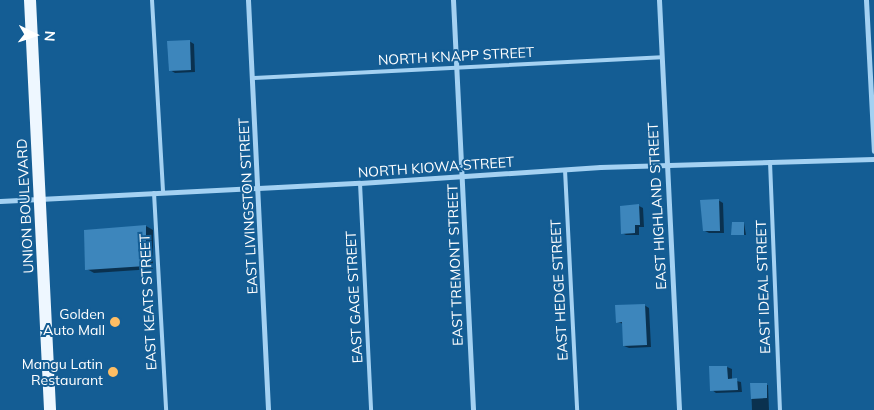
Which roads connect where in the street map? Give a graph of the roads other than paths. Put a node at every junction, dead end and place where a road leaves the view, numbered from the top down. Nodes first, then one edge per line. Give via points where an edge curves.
1 (30, 0) edge
2 (152, 0) edge
3 (248, 0) edge
4 (453, 0) edge
5 (659, 0) edge
6 (866, 0) edge
7 (661, 57) junction
8 (457, 67) junction
9 (252, 78) junction
10 (874, 149) edge
11 (874, 160) edge
12 (770, 162) junction
13 (666, 166) junction
14 (565, 170) junction
15 (463, 176) junction
16 (360, 183) junction
17 (258, 188) junction
18 (154, 193) junction
19 (163, 193) junction
20 (39, 199) junction
21 (0, 200) edge
22 (50, 410) edge
23 (166, 410) edge
24 (268, 410) edge
25 (371, 410) edge
26 (473, 410) edge
27 (577, 410) edge
28 (679, 410) edge
29 (780, 410) edge

1 - 20 main road, UNION BOULEVARD
2 - 19 lane
3 - 9 street, EAST LIVINGSTON STREET
4 - 8 street, EAST TREMONT STREET
5 - 7 street, EAST HIGHLAND STREET
6 - 10 street
7 - 8 lane, NORTH KNAPP STREET
7 - 13 street, EAST HIGHLAND STREET
8 - 9 lane, NORTH KNAPP STREET
8 - 15 street, EAST TREMONT STREET
9 - 17 street, EAST LIVINGSTON STREET
11 - 12 street, NORTH KIOWA STREET
12 - 13 street, NORTH KIOWA STREET
12 - 29 lane, EAST IDEAL STREET
13 - 14 street, NORTH KIOWA STREET
13 - 28 street, EAST HIGHLAND STREET
14 - 15 street, NORTH KIOWA STREET
14 - 27 lane, EAST HEDGE STREET
15 - 16 street, NORTH KIOWA STREET
15 - 26 street, EAST TREMONT STREET
16 - 17 street, NORTH KIOWA STREET
16 - 25 lane, EAST GAGE STREET
17 - 19 street, NORTH KIOWA STREET
17 - 24 street, EAST LIVINGSTON STREET
18 - 19 street, NORTH KIOWA STREET
18 - 20 street, NORTH KIOWA STREET
18 - 23 lane, EAST KEATS STREET
20 - 21 street, NORTH KIOWA STREET
20 - 22 main road, UNION BOULEVARD

